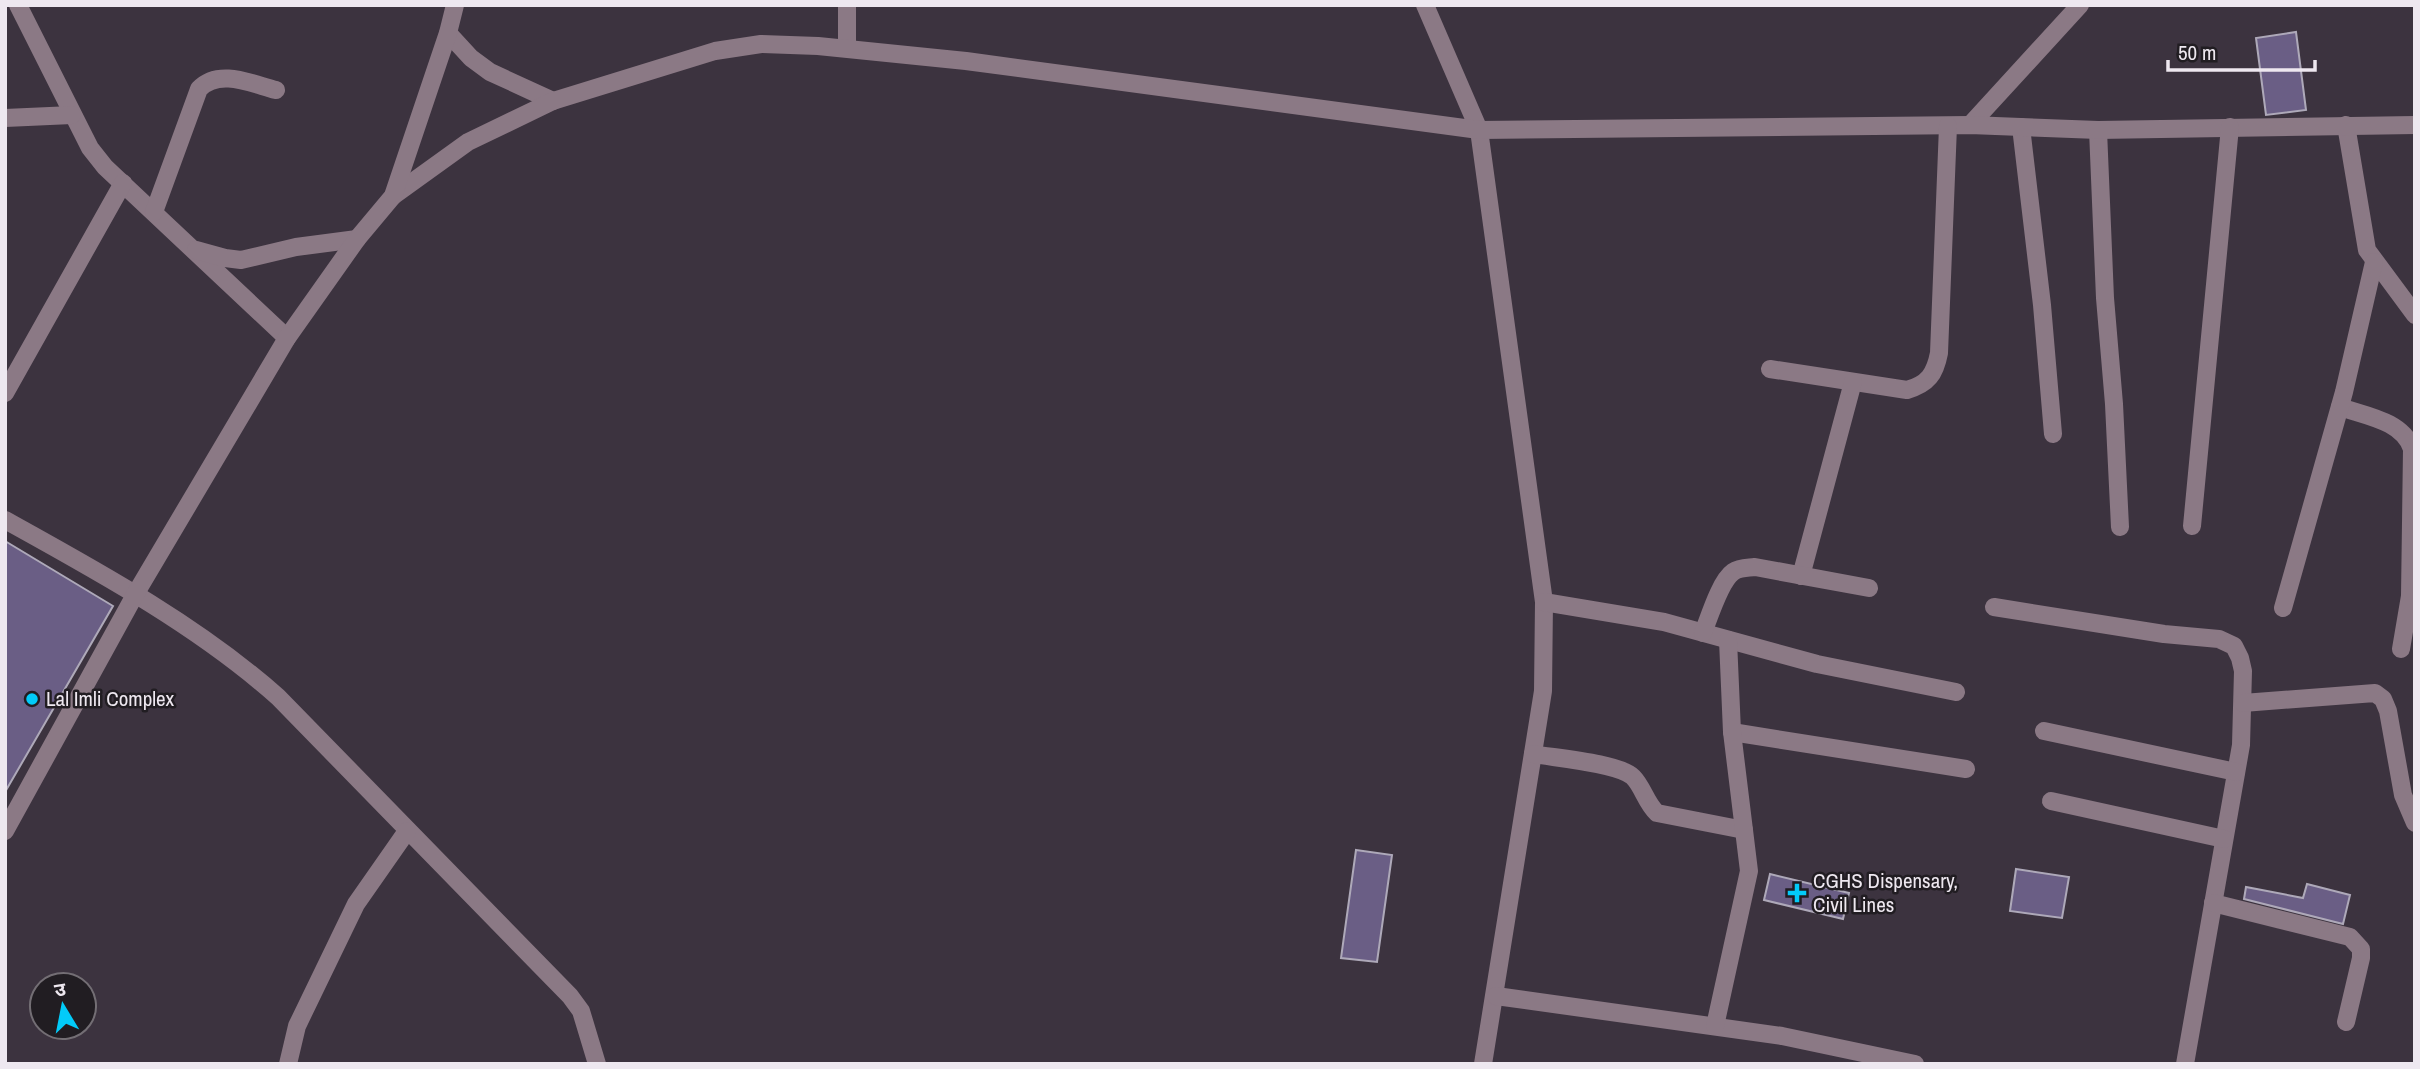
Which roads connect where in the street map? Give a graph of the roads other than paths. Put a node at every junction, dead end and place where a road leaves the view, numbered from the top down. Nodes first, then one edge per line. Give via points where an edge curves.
1 (18, 5) edge
2 (455, 5) edge
3 (847, 5) edge
4 (1425, 5) edge
5 (2080, 5) edge
6 (448, 33) junction
7 (847, 48) junction
8 (276, 90) dead end
9 (553, 101) junction
10 (72, 115) junction
11 (5, 118) edge
12 (1970, 125) junction
13 (2346, 125) junction
14 (2415, 125) edge
15 (1948, 126) junction
16 (2021, 127) junction
17 (2230, 127) junction
18 (1479, 130) junction
19 (2098, 130) junction
20 (123, 183) junction
21 (393, 196) junction
22 (154, 212) junction
23 (357, 239) junction
24 (193, 249) junction
25 (2374, 262) junction
26 (2415, 315) edge
27 (287, 338) junction
28 (1770, 369) dead end
29 (1853, 382) junction
30 (5, 393) edge
31 (2340, 407) junction
32 (2053, 434) dead end
33 (5, 520) edge
34 (2192, 526) dead end
35 (2120, 527) dead end
36 (1801, 576) junction
37 (1869, 588) dead end
38 (136, 593) junction
39 (2412, 597) edge
40 (1544, 602) junction
41 (1994, 607) dead end
42 (2283, 608) dead end
43 (1703, 633) junction
44 (1728, 640) junction
45 (2401, 649) dead end
46 (1956, 692) dead end
47 (2243, 703) junction
48 (2044, 731) dead end
49 (1732, 732) junction
50 (1533, 754) junction
51 (1966, 769) dead end
52 (2236, 772) junction
53 (2050, 802) dead end
54 (2415, 823) edge
55 (5, 831) edge
56 (407, 831) junction
57 (1744, 831) junction
58 (2224, 839) junction
59 (2213, 903) junction
60 (1496, 996) junction
61 (2346, 1022) dead end
62 (1715, 1026) junction
63 (288, 1064) edge
64 (597, 1064) edge
65 (1483, 1064) edge
66 (1915, 1064) edge
67 (2185, 1064) edge

1 - 10 street
2 - 6 street
3 - 7 street
4 - 18 street
5 - 12 street
6 - 9 street via 490,72
6 - 21 street
7 - 9 street via 761,44 715,51
7 - 18 street
8 - 22 street via 226,78 206,81 199,89
9 - 21 street via 468,142
10 - 11 street
10 - 20 street via 90,148
12 - 15 street
12 - 16 street
13 - 14 street
13 - 17 street
13 - 25 street via 2363,233
15 - 18 street
15 - 29 street via 1936,366 1930,378 1907,390
16 - 19 street
16 - 32 street
17 - 19 street
17 - 34 street
18 - 40 street
19 - 35 street
20 - 22 street
20 - 30 street
21 - 23 street
22 - 24 street
23 - 24 street via 241,260
23 - 27 street
24 - 27 street
25 - 26 street
25 - 31 street
27 - 38 street
28 - 29 street
29 - 36 street
31 - 39 street via 2399,429 2408,438 2412,449
31 - 42 street
33 - 38 street
36 - 37 street
36 - 43 street via 1755,567 1731,573
38 - 55 street
38 - 56 street via 258,680
39 - 45 street
40 - 43 street
40 - 50 street via 1543,691
41 - 47 street via 2219,639 2234,646 2240,658
43 - 44 street
44 - 46 street via 1817,664
44 - 49 street
47 - 52 street
47 - 54 street via 2375,693 2388,711 2403,795
48 - 52 street
49 - 51 street
49 - 57 street
50 - 57 street via 1624,771 1657,813
50 - 60 street
52 - 58 street
53 - 58 street
56 - 63 street via 356,904 297,1026
56 - 64 street via 570,996 581,1010
57 - 62 street via 1747,888
58 - 59 street
59 - 61 street via 2329,930 2356,942 2361,958
59 - 67 street
60 - 62 street
60 - 65 street
62 - 66 street via 1782,1035

